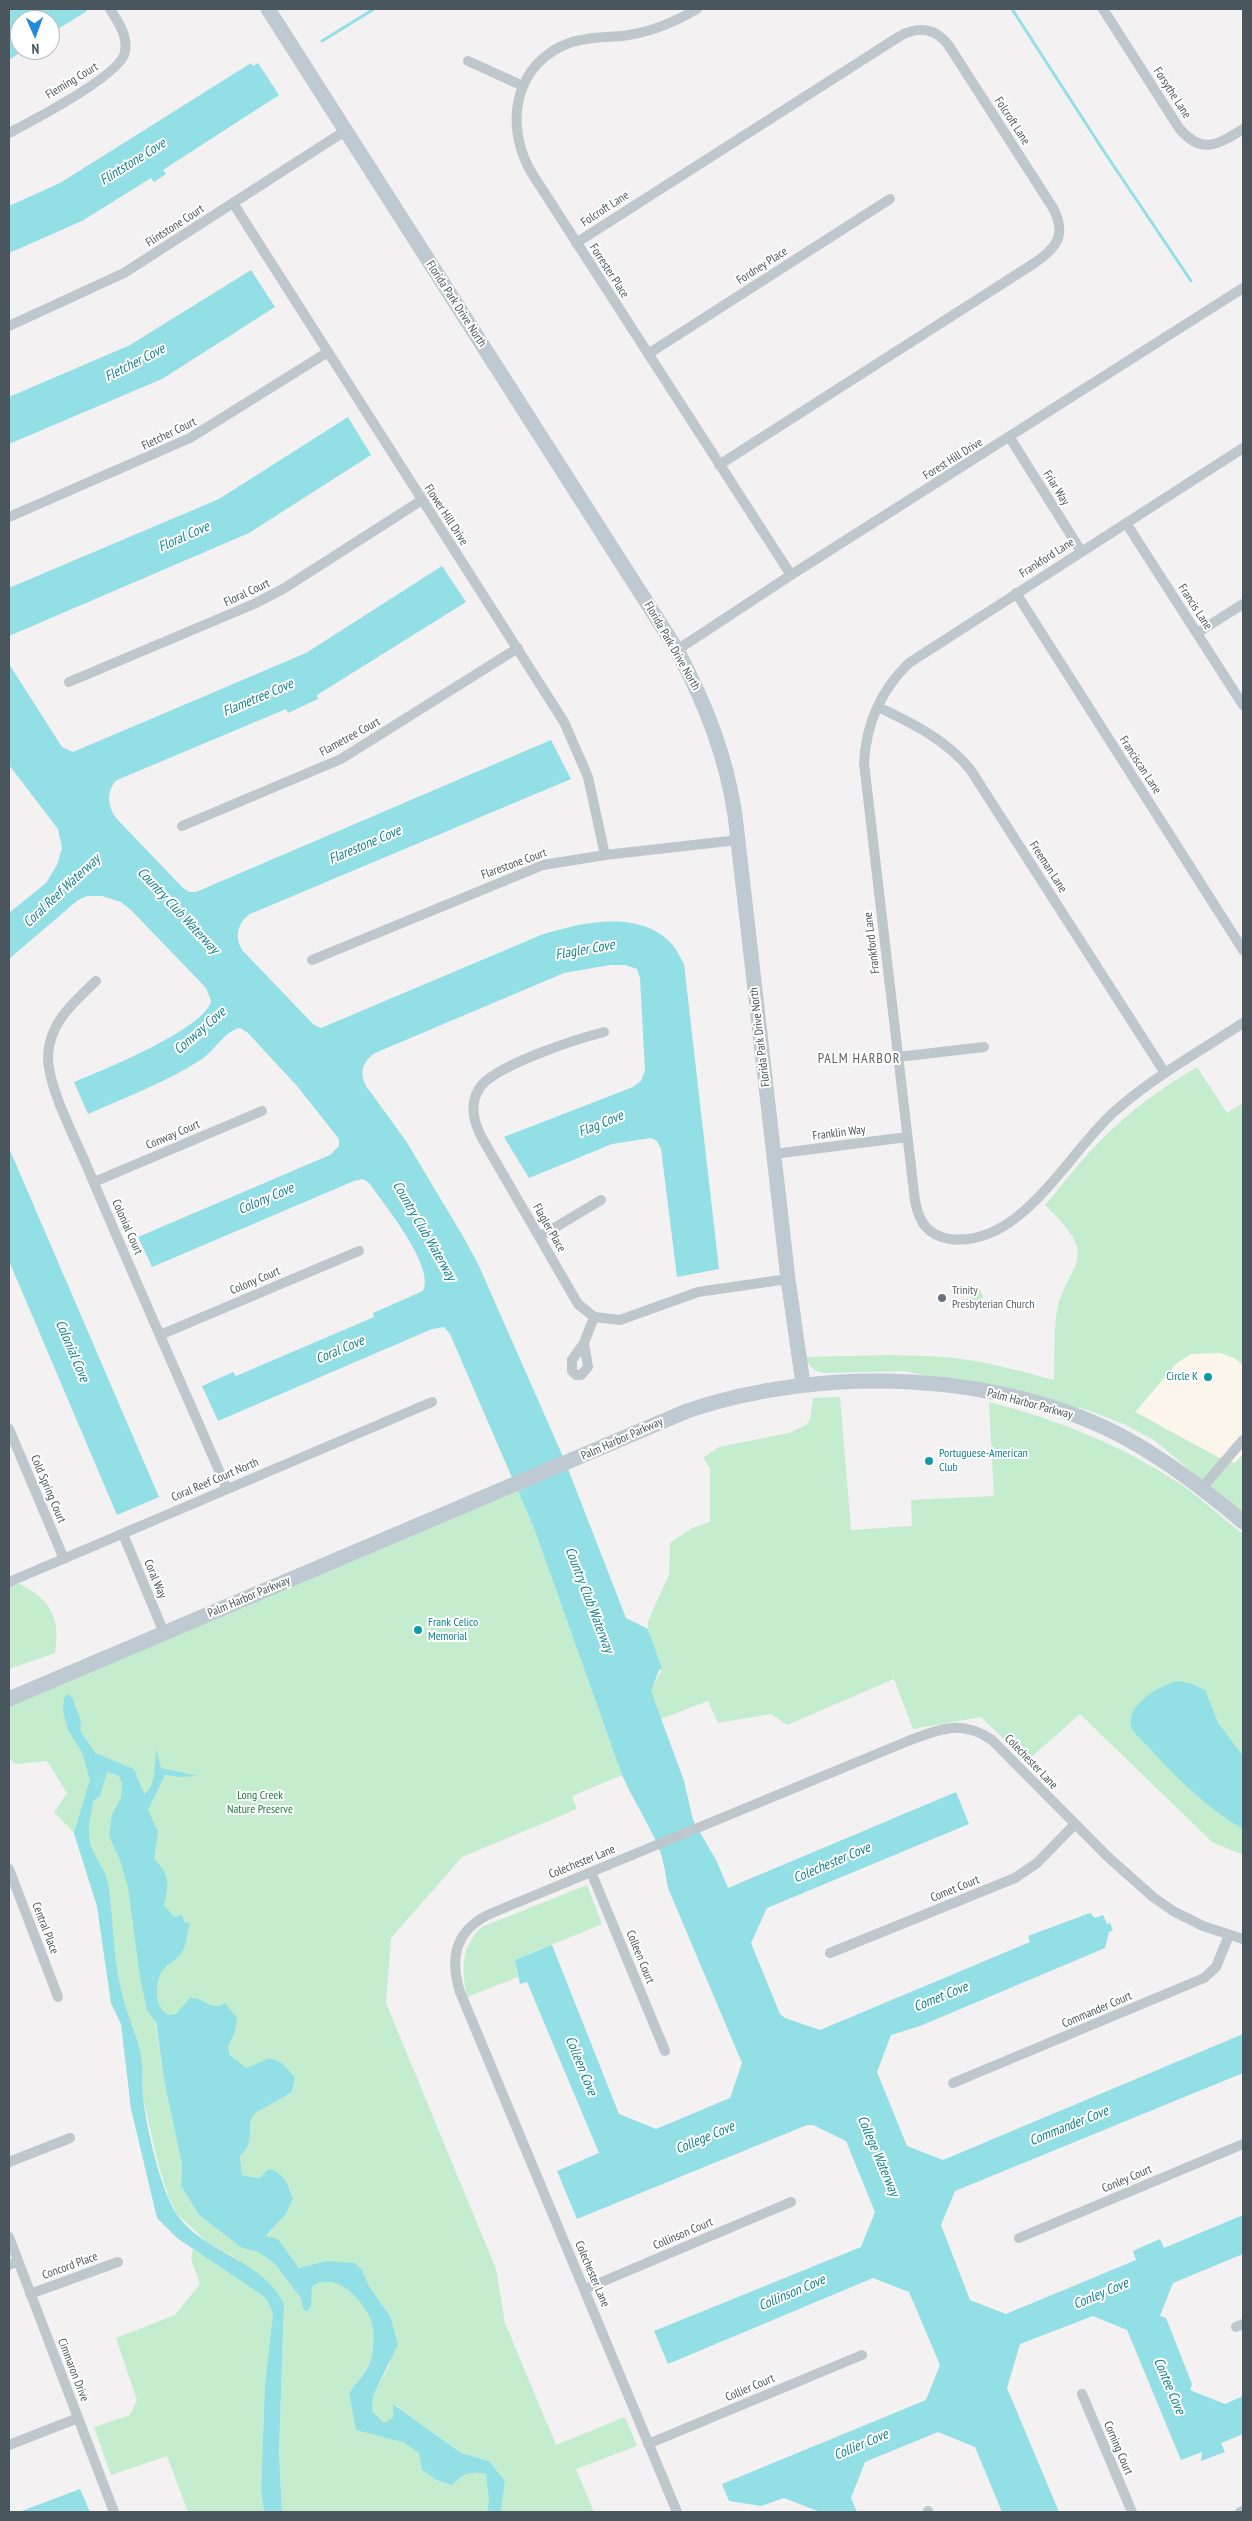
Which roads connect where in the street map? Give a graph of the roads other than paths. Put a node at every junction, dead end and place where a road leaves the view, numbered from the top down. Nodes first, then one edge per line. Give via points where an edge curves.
1 (110, 9) edge
2 (268, 9) edge
3 (697, 9) edge
4 (1103, 9) edge
5 (468, 60) dead end
6 (523, 86) junction
7 (1243, 129) edge
8 (345, 131) junction
9 (9, 133) edge
10 (890, 199) dead end
11 (233, 203) junction
12 (576, 243) junction
13 (1243, 288) edge
14 (9, 326) edge
15 (328, 352) junction
16 (648, 354) junction
17 (1010, 438) junction
18 (1243, 448) edge
19 (719, 465) junction
20 (422, 500) junction
21 (9, 516) edge
22 (1126, 522) junction
23 (1081, 551) junction
24 (791, 575) junction
25 (1016, 593) junction
26 (1243, 604) edge
27 (1198, 633) junction
28 (518, 648) junction
29 (677, 650) junction
30 (69, 682) dead end
31 (1243, 705) edge
32 (878, 707) junction
33 (182, 826) dead end
34 (738, 840) junction
35 (605, 855) junction
36 (1243, 950) edge
37 (312, 960) dead end
38 (96, 981) dead end
39 (1243, 1023) edge
40 (604, 1032) dead end
41 (984, 1047) dead end
42 (898, 1057) junction
43 (1165, 1073) junction
44 (262, 1111) dead end
45 (907, 1137) junction
46 (774, 1154) junction
47 (94, 1182) junction
48 (601, 1200) dead end
49 (539, 1236) junction
50 (359, 1251) dead end
51 (788, 1279) junction
52 (594, 1317) junction
53 (160, 1335) junction
54 (584, 1344) dead end
55 (803, 1384) junction
56 (432, 1402) dead end
57 (9, 1429) edge
58 (1243, 1440) edge
59 (227, 1489) junction
60 (1201, 1489) junction
61 (1243, 1522) edge
62 (122, 1534) junction
63 (64, 1559) junction
64 (9, 1582) edge
65 (164, 1633) junction
66 (9, 1699) edge
67 (1075, 1824) junction
68 (9, 1869) edge
69 (591, 1872) junction
70 (1229, 1935) junction
71 (1243, 1938) edge
72 (830, 1954) dead end
73 (58, 1997) dead end
74 (665, 2051) dead end
75 (953, 2083) dead end
76 (70, 2138) dead end
77 (1243, 2144) edge
78 (9, 2162) edge
79 (791, 2202) dead end
80 (9, 2238) edge
81 (1019, 2238) dead end
82 (118, 2262) dead end
83 (13, 2263) edge
84 (585, 2289) junction
85 (30, 2294) junction
86 (862, 2355) dead end
87 (1082, 2394) dead end
88 (78, 2418) junction
89 (648, 2444) junction
90 (9, 2445) edge
91 (1243, 2511) edge
92 (114, 2512) edge
93 (677, 2512) edge
94 (1132, 2512) edge
95 (1240, 2512) edge

1 - 9 street, Fleming Court via 125,38 120,63 101,79
2 - 8 street, Florida Park Drive North
3 - 6 street, Forrester Place via 648,31 586,39 566,45 540,64
4 - 7 street, Forsythe Lane via 1179,128 1190,140 1204,145 1214,144
5 - 6 street
6 - 12 street, Forrester Place via 516,112 518,144 528,168
8 - 11 street, Flintstone Court
8 - 29 street, Florida Park Drive North
10 - 16 street, Fordney Place
11 - 14 street, Flintstone Court via 112,280
11 - 15 street, Flower Hill Drive
12 - 16 street, Forrester Place
12 - 19 street, Folcroft Lane via 900,36 927,30 939,35 949,46 1053,208 1060,226 1056,245 1033,264
13 - 17 street, Forest Hill Drive
15 - 20 street, Flower Hill Drive
15 - 21 street, Fletcher Court via 190,438
16 - 19 street, Forrester Place
17 - 23 street, Friar Way
17 - 24 street, Forest Hill Drive
18 - 22 street, Frankford Lane
19 - 24 street, Forrester Place
20 - 28 street, Flower Hill Drive
20 - 30 street, Floral Court via 283,589 254,604
22 - 23 street, Frankford Lane
22 - 27 street, Francis Lane
23 - 25 street, Frankford Lane
24 - 29 street, Forest Hill Drive
25 - 32 street, Frankford Lane via 909,663 889,686
25 - 36 street, Franciscan Lane
26 - 27 street
27 - 31 street, Francis Lane
28 - 33 street, Flametree Court via 341,759
28 - 35 street, Flower Hill Drive via 556,707 578,751 594,800
29 - 34 street, Florida Park Drive North via 700,694 716,737 727,773
32 - 42 street, Frankford Lane via 866,740 864,773
32 - 43 street, Freeman Lane via 932,734 970,769
34 - 35 street, Flarestone Court
34 - 46 street, Florida Park Drive North
35 - 37 street, Flarestone Court via 552,863 522,872
38 - 47 street, Colonial Court via 56,1026 48,1061 55,1090
39 - 43 street, Frankford Lane
40 - 49 street, Flagler Place via 576,1039 499,1072 483,1084 476,1096 474,1117 478,1131
41 - 42 street
42 - 45 street, Frankford Lane
43 - 45 street, Frankford Lane via 1103,1122 1015,1220 972,1238 942,1237 923,1224 915,1201
44 - 47 street, Conway Court
45 - 46 street, Franklin Way
46 - 51 street, Florida Park Drive North
47 - 53 street, Colonial Court
48 - 49 street
49 - 52 street, Flagler Place via 578,1304
50 - 53 street, Colony Court
51 - 52 street via 698,1292 624,1320
51 - 55 street, Florida Park Drive North
52 - 54 street
53 - 59 street, Colonial Court
55 - 60 street, Palm Harbor Parkway via 904,1382 967,1388 1019,1399 1074,1416 1122,1437
55 - 65 street, Palm Harbor Parkway via 709,1403
56 - 59 street, Coral Reef Court North
57 - 63 street, Cold Spring Court
58 - 60 street
59 - 62 street, Coral Reef Court North
60 - 61 street, Palm Harbor Parkway
62 - 63 street, Coral Reef Court North
62 - 65 street, Coral Way
63 - 64 street, Coral Reef Court North
65 - 66 street, Palm Harbor Parkway
67 - 69 street, Colechester Lane via 992,1740 976,1731 955,1727 922,1736
67 - 70 street, Colechester Lane via 1132,1880 1162,1904 1203,1926
67 - 72 street, Comet Court via 1037,1863 1015,1878
68 - 73 street, Central Place
69 - 74 street, Colleen Court
69 - 84 street, Colechester Lane via 478,1920 461,1938 454,1962 464,2004
70 - 71 street, Colechester Lane
70 - 75 street, Commander Court via 1216,1966 1204,1978
76 - 78 street
77 - 81 street, Conley Court
79 - 84 street, Collinson Court
80 - 83 street, Cimmaron Drive
82 - 85 street, Concord Place
83 - 85 street, Cimmaron Drive
84 - 89 street, Colechester Lane
85 - 88 street, Cimmaron Drive
86 - 89 street, Collier Court
87 - 94 street, Corning Court
88 - 90 street
88 - 92 street, Cimmaron Drive
89 - 93 street, Colechester Lane
91 - 95 street

